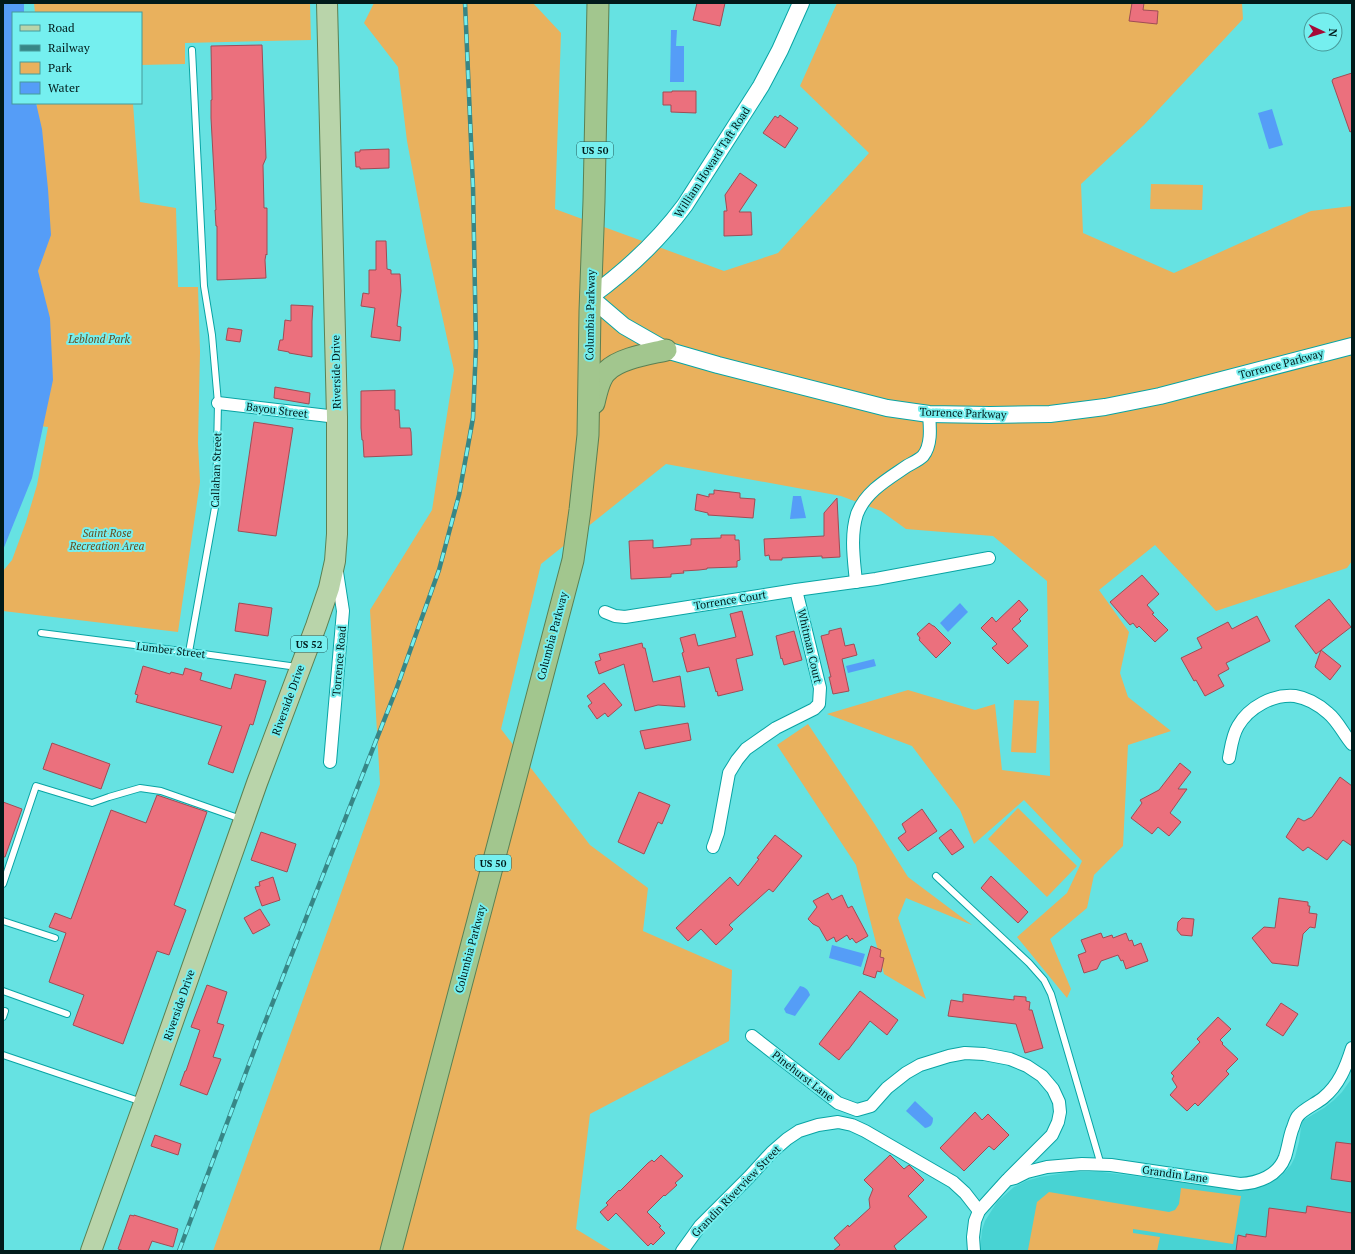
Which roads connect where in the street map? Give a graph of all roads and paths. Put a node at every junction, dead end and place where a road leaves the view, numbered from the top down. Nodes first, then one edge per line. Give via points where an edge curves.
1 (327, 3) edge
2 (598, 3) edge
3 (801, 3) edge
4 (192, 50) dead end
5 (590, 297) junction
6 (1352, 346) edge
7 (666, 350) junction
8 (218, 403) junction
9 (929, 414) junction
10 (337, 417) junction
11 (588, 435) junction
12 (989, 558) dead end
13 (335, 561) junction
14 (856, 582) junction
15 (796, 590) junction
16 (604, 612) dead end
17 (40, 633) dead end
18 (189, 652) junction
19 (301, 667) junction
20 (1352, 744) edge
21 (1229, 758) dead end
22 (330, 762) dead end
23 (244, 820) junction
24 (713, 846) dead end
25 (936, 876) dead end
26 (3, 884) edge
27 (3, 921) edge
28 (55, 938) dead end
29 (3, 991) edge
30 (67, 1014) dead end
31 (752, 1036) dead end
32 (1352, 1048) edge
33 (3, 1055) edge
34 (144, 1103) junction
35 (1101, 1165) junction
36 (1007, 1180) junction
37 (979, 1211) junction
38 (91, 1251) edge
39 (391, 1251) edge
40 (682, 1251) edge
41 (974, 1251) edge

1 - 10 main road, Riverside Drive / US 52
2 - 5 highway, Columbia Parkway / US 50
3 - 5 street, William Howard Taft Road via 760,86 674,221 617,277
4 - 8 lane, Callahan Street via 204,286 212,335
5 - 7 street, Torrence Parkway via 624,326
5 - 11 highway, Columbia Parkway / US 50
6 - 9 street, Torrence Parkway via 1160,396 1105,407 1050,414
7 - 9 street, Torrence Parkway via 887,408
7 - 11 highway via 620,362 606,371 597,390
8 - 10 street, Bayou Street
8 - 18 lane, Callahan Street via 216,502
9 - 14 street via 930,432 923,456 872,491 857,514 853,555
10 - 13 main road, Riverside Drive / US 52
11 - 39 highway, Columbia Parkway / US 50 via 573,560
12 - 14 street, Torrence Court
13 - 19 main road, Riverside Drive / US 52 via 329,588
13 - 22 street, Torrence Road via 343,611
14 - 15 street, Torrence Court
15 - 16 street, Torrence Court via 624,617
15 - 24 street, Whitman Court via 820,688 819,704 814,710 776,728 746,749 737,760 729,773 718,833
17 - 18 lane, Lumber Street
18 - 19 lane, Lumber Street
19 - 23 main road, Riverside Drive / US 52
20 - 21 street via 1327,712 1308,700 1296,696 1282,696 1266,701 1244,717 1237,728
23 - 26 lane via 161,791 140,788 92,803 36,786
23 - 34 main road, Riverside Drive / US 52
25 - 35 lane via 1044,980 1051,994
27 - 28 lane
29 - 30 lane
31 - 36 street, Pinehurst Lane via 838,1103 857,1110 871,1106 887,1088 906,1073 920,1065 948,1056 965,1053 984,1054 1010,1059 1027,1066 1042,1076 1053,1089 1060,1112 1052,1135
32 - 35 street, Grandin Lane via 1346,1068 1336,1084 1324,1097 1298,1115 1288,1139 1285,1157 1274,1172 1264,1179 1240,1184
33 - 34 lane
34 - 38 main road, Riverside Drive / US 52
35 - 36 street, Grandin Lane via 1048,1167
36 - 37 street, Grandin Lane
37 - 40 street, Grandin Riverview Street via 953,1182 865,1131 838,1122 818,1125 786,1139 700,1226
37 - 41 street, Grandin Lane via 975,1221

